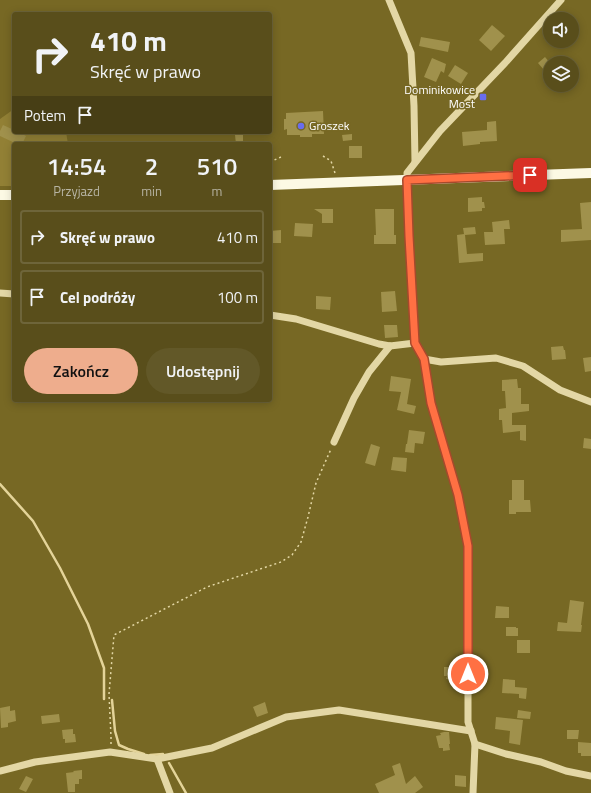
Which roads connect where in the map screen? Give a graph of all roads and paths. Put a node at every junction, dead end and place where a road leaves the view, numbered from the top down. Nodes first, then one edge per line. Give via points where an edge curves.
1 (389, 0) edge
2 (561, 0) edge
3 (323, 156) dead end
4 (281, 157) dead end
5 (272, 161) edge
6 (415, 162) junction
7 (591, 173) edge
8 (407, 180) junction
9 (336, 183) junction
10 (272, 185) edge
11 (0, 195) edge
12 (12, 195) edge
13 (0, 293) edge
14 (12, 294) edge
15 (272, 315) edge
16 (415, 343) junction
17 (390, 346) junction
18 (424, 359) junction
19 (591, 402) edge
20 (334, 442) joint
21 (471, 732) junction
22 (475, 744) junction
23 (110, 752) junction
24 (156, 759) junction
25 (0, 771) edge
26 (591, 776) edge
27 (170, 793) edge
28 (473, 793) edge

1 - 6 street via 411,53
2 - 6 street via 440,131
3 - 9 path via 331,161
4 - 5 path
6 - 8 street via 407,173
7 - 8 main road
8 - 9 main road
8 - 16 street
9 - 10 main road
11 - 12 main road
13 - 14 street
15 - 17 street via 296,319
16 - 17 street
16 - 18 street
17 - 20 street via 369,372
18 - 19 street via 441,362 496,358 523,366 560,390
18 - 21 street via 431,403 458,495 468,546 468,722
20 - 23 path via 316,483 301,542 292,555 280,562 207,587 114,635 109,694
21 - 22 street
21 - 24 street via 339,710 286,717 212,748
22 - 26 street
22 - 28 street
23 - 24 street
23 - 25 street via 35,762
24 - 27 street

